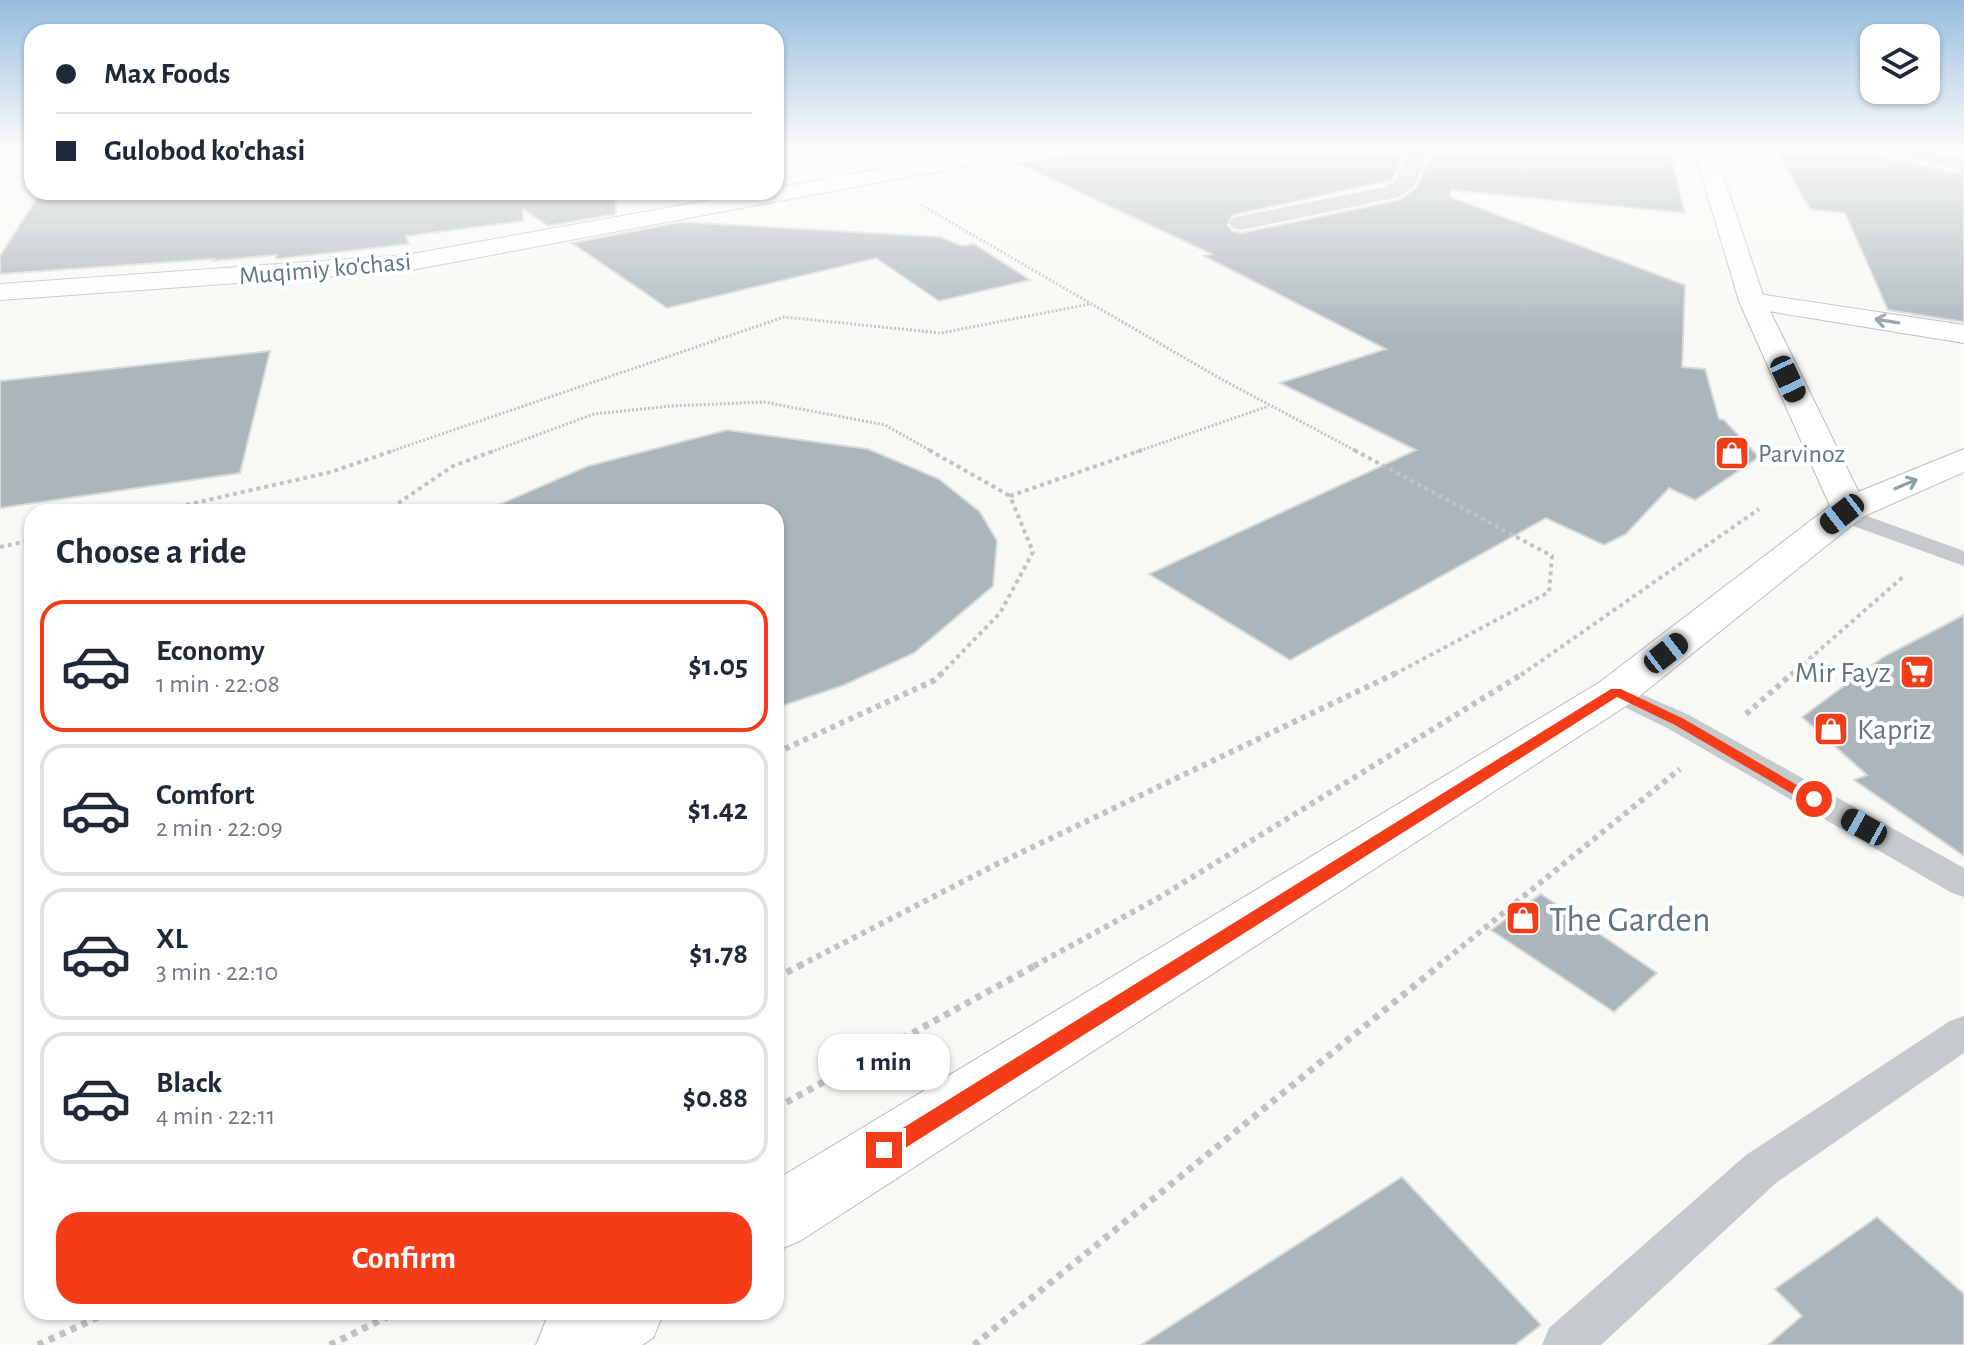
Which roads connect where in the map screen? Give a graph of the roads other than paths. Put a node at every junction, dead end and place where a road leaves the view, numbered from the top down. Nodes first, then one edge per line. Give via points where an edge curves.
1 (687, 212) edge
2 (1295, 212) edge
3 (1724, 212) edge
4 (1241, 223) dead end
5 (0, 292) edge
6 (1752, 301) junction
7 (1964, 334) edge
8 (1964, 459) edge
9 (1845, 512) junction
10 (1964, 559) edge
11 (1616, 692) junction
12 (1964, 884) edge
13 (1964, 1032) edge
14 (784, 1213) edge
15 (614, 1320) edge
16 (574, 1345) edge
17 (1566, 1345) edge

1 - 5 main road, Muqimiy ko'chasi via 406,263
2 - 4 street
3 - 6 main road
7 -> 6 main road
6 - 9 main road
9 -> 8 main road
9 - 10 lane
9 - 11 main road
11 - 12 lane via 1679,722
11 - 14 main road
13 - 17 lane via 1761,1169
15 - 16 main road

